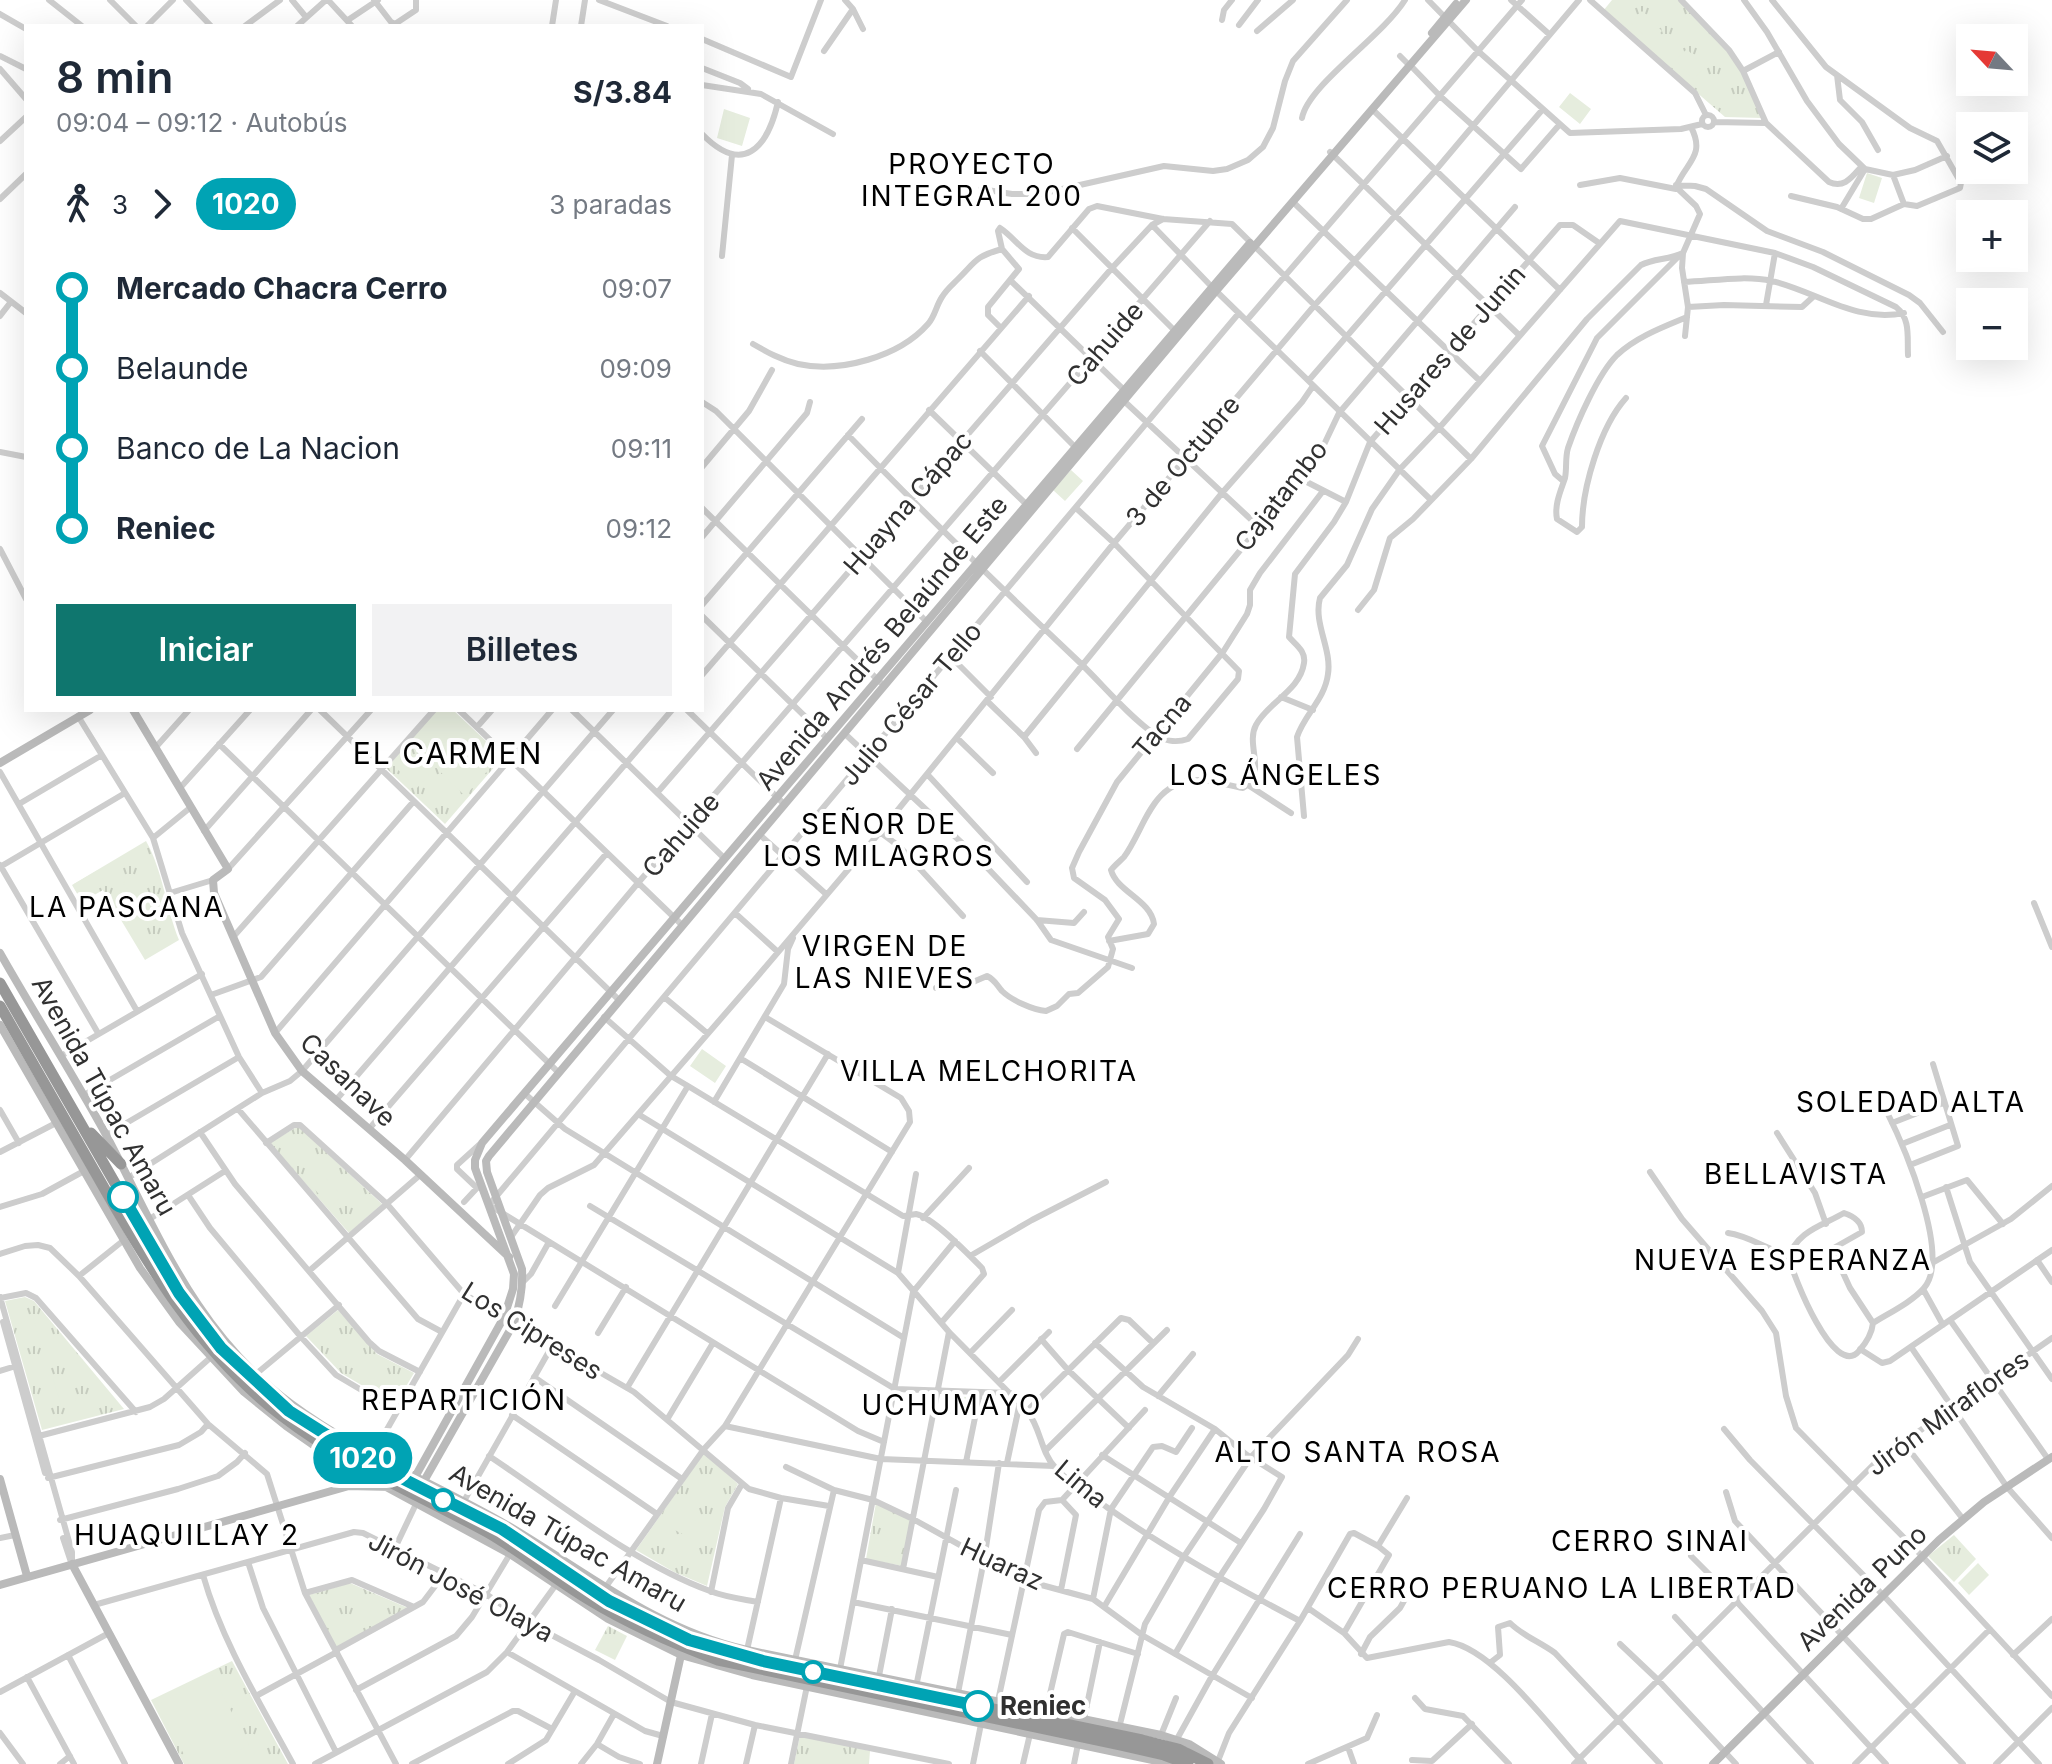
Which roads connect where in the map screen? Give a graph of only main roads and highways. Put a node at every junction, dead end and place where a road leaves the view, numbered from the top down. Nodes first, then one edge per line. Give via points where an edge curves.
1 (0, 983) edge
2 (0, 1006) edge
3 (78, 1118) junction
4 (121, 1164) road end
5 (412, 1482) junction
6 (953, 1710) junction
7 (978, 1724) road end
8 (1118, 1735) junction
9 (1216, 1763) edge
10 (1188, 1764) edge

1 - 3 highway, Avenida Túpac Amaru
2 - 5 highway, Avenida Túpac Amaru via 148,1265 194,1329 282,1416 383,1482
3 - 4 highway
3 - 5 highway, Avenida Túpac Amaru via 170,1280 221,1348 289,1411
5 - 6 highway, Avenida Túpac Amaru via 617,1616 678,1646 718,1660
5 - 8 highway, Avenida Túpac Amaru via 502,1529 632,1615 689,1640 763,1661 916,1688
6 - 7 highway
6 - 8 highway, Avenida Túpac Amaru
8 - 9 highway, Avenida Túpac Amaru
8 - 10 highway, Avenida Túpac Amaru

